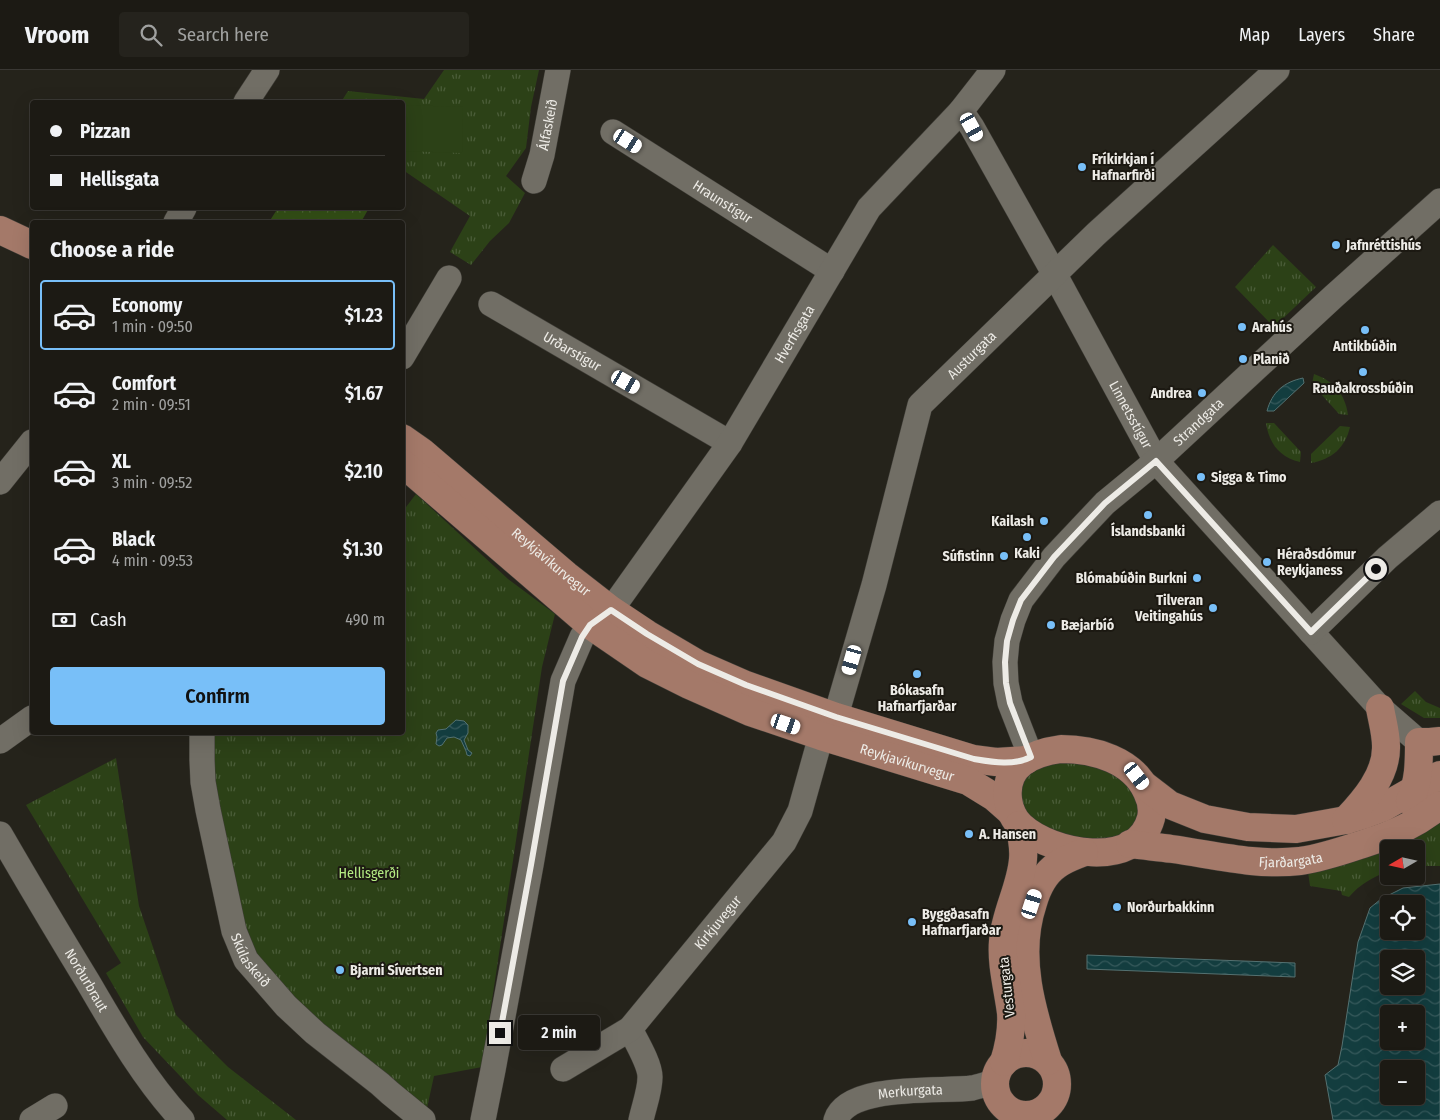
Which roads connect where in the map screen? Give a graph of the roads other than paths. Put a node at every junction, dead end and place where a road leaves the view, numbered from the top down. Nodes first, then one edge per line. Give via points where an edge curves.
1 (267, 70) edge
2 (558, 70) edge
3 (992, 70) edge
4 (1277, 70) edge
5 (247, 100) edge
6 (961, 111) junction
7 (613, 132) dead end
8 (534, 181) dead end
9 (1440, 201) edge
10 (0, 230) edge
11 (0, 244) edge
12 (30, 244) edge
13 (30, 258) edge
14 (832, 271) junction
15 (1055, 274) junction
16 (450, 278) dead end
17 (491, 304) dead end
18 (405, 352) edge
19 (405, 440) edge
20 (730, 443) junction
21 (30, 444) edge
22 (1156, 461) junction
23 (405, 465) edge
24 (0, 482) edge
25 (1440, 512) edge
26 (601, 618) junction
27 (1311, 632) junction
28 (1380, 708) junction
29 (30, 719) edge
30 (829, 730) junction
31 (202, 735) edge
32 (0, 741) edge
33 (1429, 741) edge
34 (1028, 759) junction
35 (1440, 775) edge
36 (1144, 784) junction
37 (1416, 789) junction
38 (1440, 805) edge
39 (1015, 819) junction
40 (1346, 820) junction
41 (0, 834) edge
42 (1130, 844) junction
43 (1346, 850) junction
44 (1084, 852) junction
45 (630, 1029) junction
46 (1048, 1061) junction
47 (563, 1069) dead end
48 (999, 1072) junction
49 (56, 1106) dead end
50 (1049, 1113) edge
51 (1016, 1117) edge
52 (32, 1120) edge
53 (182, 1120) edge
54 (423, 1120) edge
55 (483, 1120) edge
56 (641, 1120) edge
57 (836, 1120) edge

1 - 5 street
2 - 8 street, Álfaskeið
3 - 6 street, Hverfisgata
4 - 15 street, Austurgata
6 - 14 street, Hverfisgata via 869,208
6 - 15 street, Linnetsstígur
7 - 14 street, Hraunstígur
9 - 22 street, Strandgata
10 - 12 main road
11 - 13 main road
14 - 20 street, Hverfisgata
15 - 22 street, Linnetsstígur
15 - 30 street, Austurgata via 920,405 874,585
16 - 18 street
17 - 20 street, Urðarstígur
19 - 26 main road, Reykjavíkurvegur via 566,575
20 - 26 street, Hverfisgata
21 - 24 street
22 - 27 street, Linnetsstígur
22 - 34 street, Strandgata via 1105,503 1054,557 1021,600 1007,641 1005,662 1010,703
23 - 26 main road, Reykjavíkurvegur
25 - 27 street
26 - 30 main road, Reykjavíkurvegur via 647,664 689,685 750,712
26 - 55 street, Hverfisgata via 582,637 563,681
27 - 28 street, Linnetsstígur
28 - 33 street, Linnetsstígur
28 - 40 main road via 1386,757 1369,794
29 - 32 street
30 - 34 main road, Reykjavíkurvegur via 974,759 996,762
30 - 39 main road, Reykjavíkurvegur via 968,781 994,797
30 - 45 street, Kirkjuvegur via 800,811 784,842
31 - 54 street, Skúlaskeið via 203,782 208,810 234,931 246,960 308,1026
33 - 37 main road via 1419,766
34 - 36 main road via 1061,749 1094,752 1129,768
34 - 39 main road via 1013,772 1008,784 1007,794
35 - 37 main road, Fjarðargata
36 - 40 main road, Fjarðargata via 1180,810 1230,824 1296,829
36 - 42 main road via 1151,800 1151,817 1140,838
37 - 40 main road, Fjarðargata via 1382,808
37 - 43 main road via 1402,814
38 - 43 main road, Fjarðargata via 1409,827
39 - 44 main road via 1035,837 1050,845
39 - 48 main road, Vesturgata via 1023,842 1023,860 1003,942 1011,1030
41 - 53 street, Norðurbraut via 113,1025 141,1068
42 - 43 main road, Fjarðargata via 1272,862 1317,858
42 - 44 main road via 1110,852
44 - 46 main road, Vesturgata via 1065,860 1045,877 1028,918 1025,959 1029,989
45 - 47 street, Kirkjuvegur
45 - 56 street via 650,1075
46 - 48 main road via 1031,1053 1021,1053 1012,1056
46 - 50 main road via 1058,1079
48 - 51 main road via 996,1092 999,1101
48 - 57 street, Merkurgata via 972,1088 911,1090 868,1097 844,1106
49 - 52 street
50 - 51 main road

